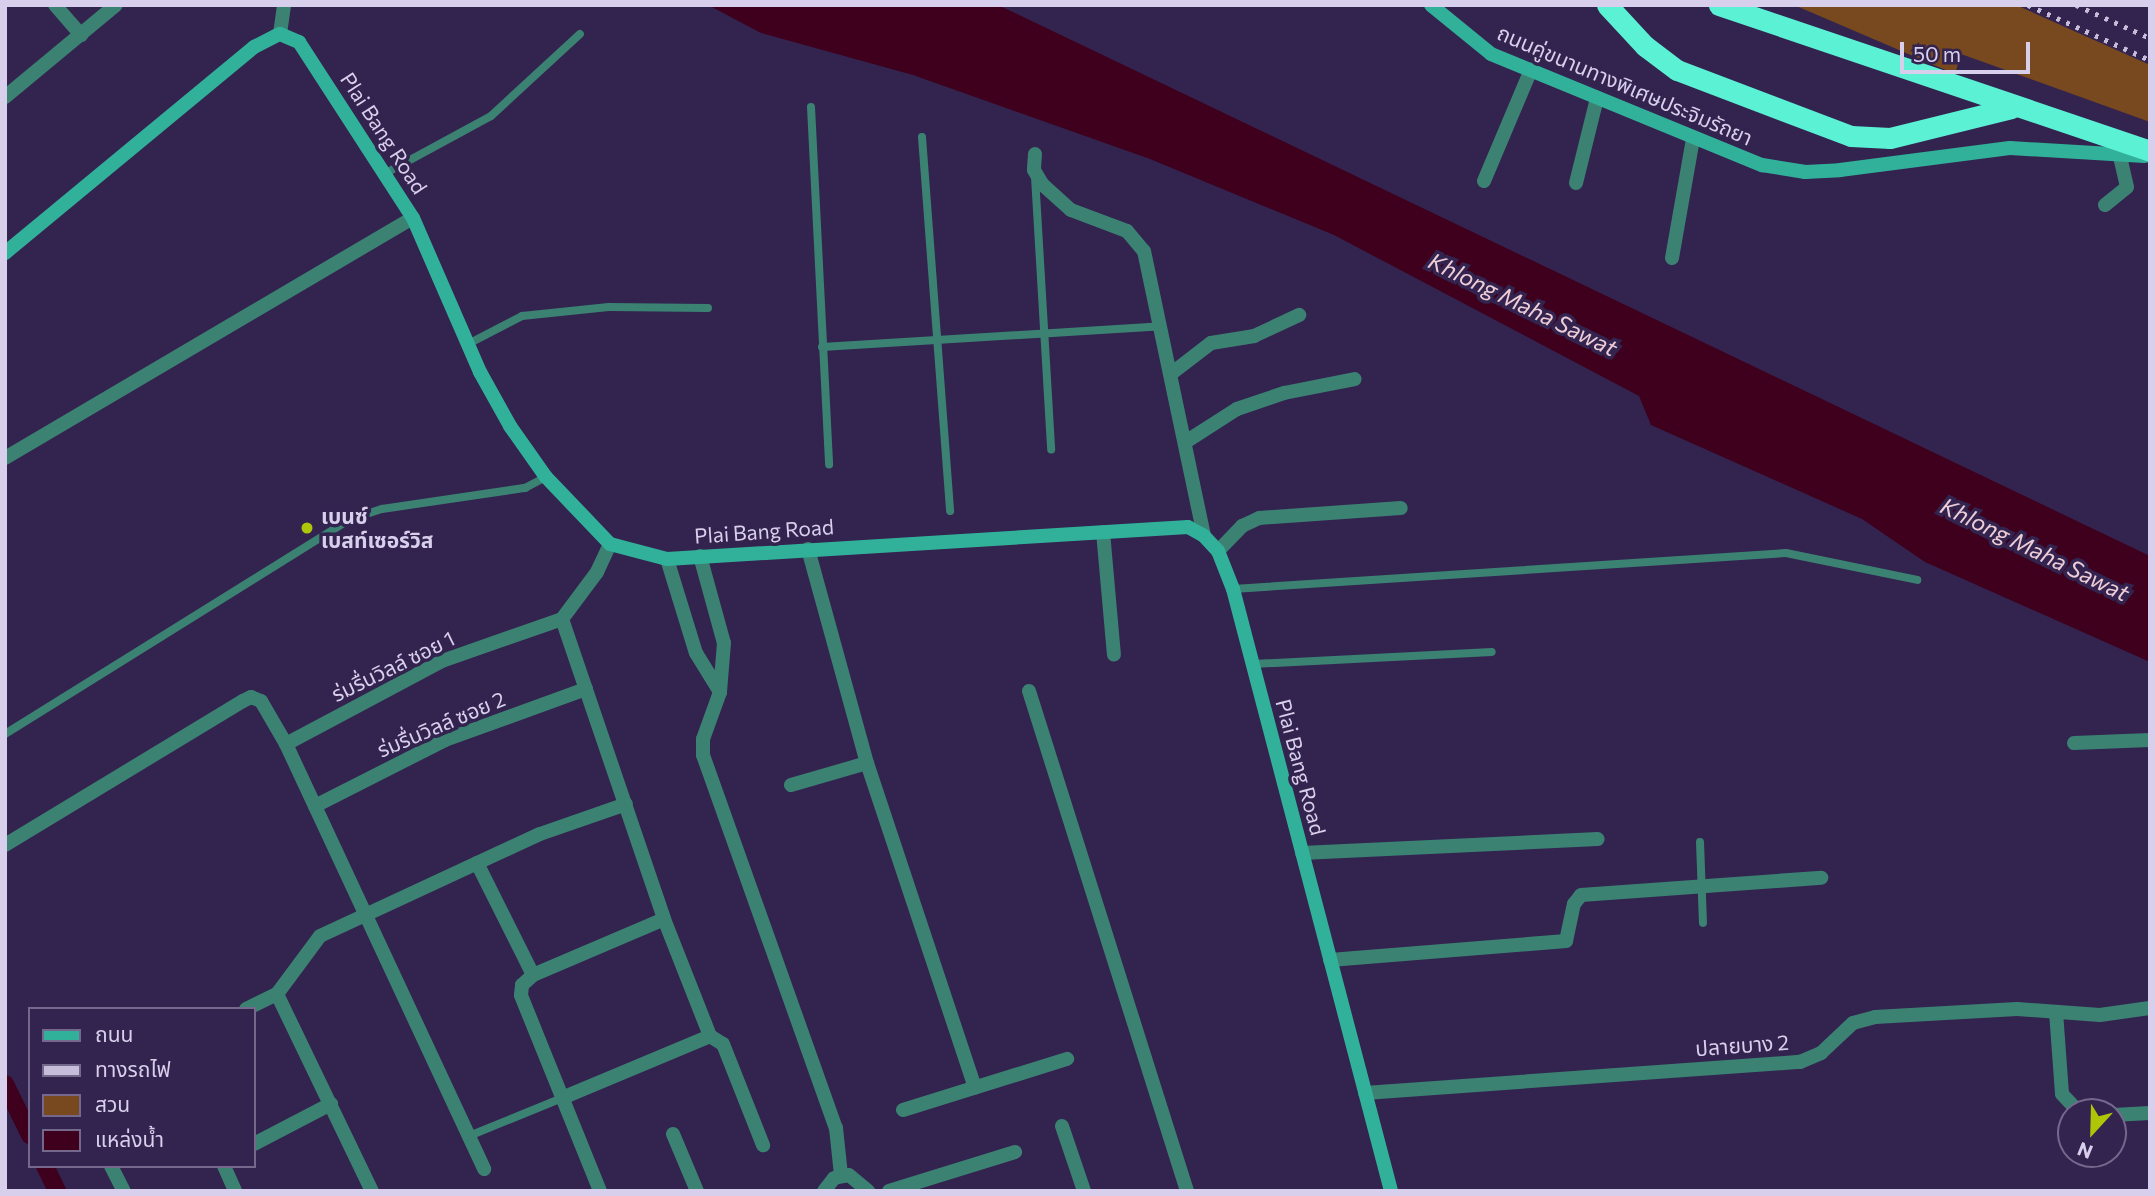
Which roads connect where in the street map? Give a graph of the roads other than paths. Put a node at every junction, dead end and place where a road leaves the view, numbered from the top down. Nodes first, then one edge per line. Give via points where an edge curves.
1 (55, 5) edge
2 (117, 5) edge
3 (284, 5) edge
4 (1431, 5) edge
5 (1607, 5) edge
6 (1719, 5) edge
7 (280, 34) junction
8 (580, 34) dead end
9 (81, 35) junction
10 (1531, 71) junction
11 (7, 92) edge
12 (1597, 98) junction
13 (811, 107) dead end
14 (2011, 108) junction
15 (922, 137) dead end
16 (1693, 139) junction
17 (2119, 153) junction
18 (1035, 154) dead end
19 (2150, 154) edge
20 (1034, 170) junction
21 (386, 173) junction
22 (1484, 181) dead end
23 (1576, 183) dead end
24 (2105, 205) dead end
25 (413, 218) junction
26 (5, 253) edge
27 (1672, 258) dead end
28 (708, 308) dead end
29 (1299, 315) dead end
30 (1161, 326) junction
31 (1045, 334) junction
32 (936, 340) junction
33 (468, 344) junction
34 (822, 347) junction
35 (1172, 373) junction
36 (1355, 379) dead end
37 (1187, 441) junction
38 (1051, 450) dead end
39 (5, 458) edge
40 (829, 466) dead end
41 (546, 477) junction
42 (1401, 508) dead end
43 (950, 511) dead end
44 (1103, 532) junction
45 (1204, 536) junction
46 (610, 544) junction
47 (808, 549) junction
48 (1218, 551) junction
49 (700, 556) junction
50 (667, 559) junction
51 (1917, 580) dead end
52 (1233, 589) junction
53 (562, 619) junction
54 (1492, 652) dead end
55 (1114, 655) dead end
56 (1253, 664) junction
57 (586, 689) junction
58 (1029, 691) dead end
59 (720, 692) junction
60 (5, 734) edge
61 (2150, 740) edge
62 (2074, 743) dead end
63 (286, 744) junction
64 (867, 763) junction
65 (791, 785) dead end
66 (626, 804) junction
67 (315, 806) junction
68 (1598, 839) dead end
69 (1700, 842) dead end
70 (5, 845) edge
71 (1302, 853) junction
72 (477, 863) junction
73 (1822, 878) dead end
74 (1702, 887) junction
75 (366, 915) junction
76 (664, 919) junction
77 (1703, 923) dead end
78 (1330, 960) junction
79 (533, 975) junction
80 (277, 994) junction
81 (250, 1007) edge
82 (2150, 1008) edge
83 (2056, 1012) junction
84 (710, 1036) junction
85 (1067, 1059) dead end
86 (975, 1088) junction
87 (1365, 1093) junction
88 (562, 1098) junction
89 (2066, 1098) edge
90 (331, 1104) junction
91 (903, 1110) dead end
92 (2150, 1113) edge
93 (2127, 1114) edge
94 (1062, 1126) dead end
95 (673, 1134) dead end
96 (469, 1136) junction
97 (256, 1143) edge
98 (763, 1145) dead end
99 (1015, 1152) dead end
100 (112, 1168) edge
101 (224, 1168) edge
102 (484, 1169) dead end
103 (841, 1175) junction
104 (124, 1191) edge
105 (235, 1191) edge
106 (373, 1191) edge
107 (600, 1191) edge
108 (697, 1191) edge
109 (824, 1191) edge
110 (868, 1191) edge
111 (889, 1191) edge
112 (1084, 1191) edge
113 (1187, 1191) edge
114 (1391, 1191) edge

1 - 9 street
2 - 9 street
3 - 7 street
4 - 10 street, ถนนคู่ขนานทางพิเศษประจิมรัถยา via 1492,54
5 - 14 highway via 1653,54 1677,71 1852,136 1890,138
6 - 14 highway
7 - 21 street, Plai Bang Road via 299,42
7 - 26 street via 254,47
8 - 21 lane via 491,116
9 - 11 street
10 - 12 street, ถนนคู่ขนานทางพิเศษประจิมรัถยา
10 - 22 street
12 - 16 street, ถนนคู่ขนานทางพิเศษประจิมรัถยา
12 - 23 street
13 - 34 lane
14 - 19 highway
15 - 32 lane
16 - 17 street, ถนนคู่ขนานทางพิเศษประจิมรัถยา via 1762,165 1805,172 2010,148
16 - 27 street
17 - 19 street, ถนนคู่ขนานทางพิเศษประจิมรัถยา
17 - 24 street via 2127,187
18 - 20 street
20 - 30 street via 1071,210 1128,231 1139,242
20 - 31 lane
21 - 25 street, Plai Bang Road
25 - 33 street, Plai Bang Road
25 - 39 street
28 - 33 lane via 609,307 523,316
29 - 35 street via 1254,336 1211,343
30 - 31 lane
30 - 35 street
31 - 32 lane
31 - 38 lane
32 - 34 lane
32 - 43 lane
33 - 41 street, Plai Bang Road via 510,426
34 - 40 lane
35 - 37 street
36 - 37 street via 1284,393 1237,409
37 - 45 street
41 - 46 street, Plai Bang Road
41 - 60 lane via 525,488 382,509 351,519
42 - 48 street via 1259,518 1242,526
44 - 45 street, Plai Bang Road via 1188,527
44 - 47 street, Plai Bang Road
44 - 55 street
45 - 48 street, Plai Bang Road
46 - 50 street, Plai Bang Road
46 - 53 street via 597,572
47 - 49 street, Plai Bang Road
47 - 64 street
48 - 52 street, Plai Bang Road
49 - 50 street, Plai Bang Road
49 - 59 street via 724,643
50 - 59 street via 696,653
51 - 52 lane via 1786,553
52 - 56 street, Plai Bang Road
53 - 57 street
53 - 63 street, ร่มรื่นวิลล์ ซอย 1 via 442,661
54 - 56 lane
56 - 71 street, Plai Bang Road
57 - 66 street
57 - 67 street, ร่มรื่นวิลล์ ซอย 2 via 446,740
58 - 113 street
59 - 103 street via 703,739 703,755 836,1128
61 - 62 street
63 - 67 street
63 - 70 street via 268,709 251,697
64 - 65 street
64 - 86 street
66 - 72 street via 540,834
66 - 76 street
67 - 75 street
68 - 71 street
69 - 74 lane
71 - 78 street, Plai Bang Road
72 - 75 street
72 - 79 street
73 - 74 street
74 - 77 lane
74 - 78 street via 1581,895 1574,904 1566,941
75 - 80 street via 320,936
75 - 96 street
76 - 79 street
76 - 84 street
78 - 87 street, Plai Bang Road
79 - 88 street via 522,985 522,995
80 - 81 street
80 - 90 street
82 - 83 street, ปลายบาง 2 via 2100,1015
83 - 87 street, ปลายบาง 2 via 2017,1009 1875,1017 1853,1023 1821,1053 1800,1062
83 - 89 street
84 - 88 street
84 - 98 street via 723,1044
85 - 86 street
86 - 91 street
87 - 114 street, Plai Bang Road
88 - 96 lane
88 - 107 street
90 - 97 street
90 - 106 street
92 - 93 street
94 - 112 street
95 - 108 street
96 - 102 street
99 - 111 street
100 - 104 street
101 - 105 street
103 - 109 street
103 - 110 street via 857,1177

